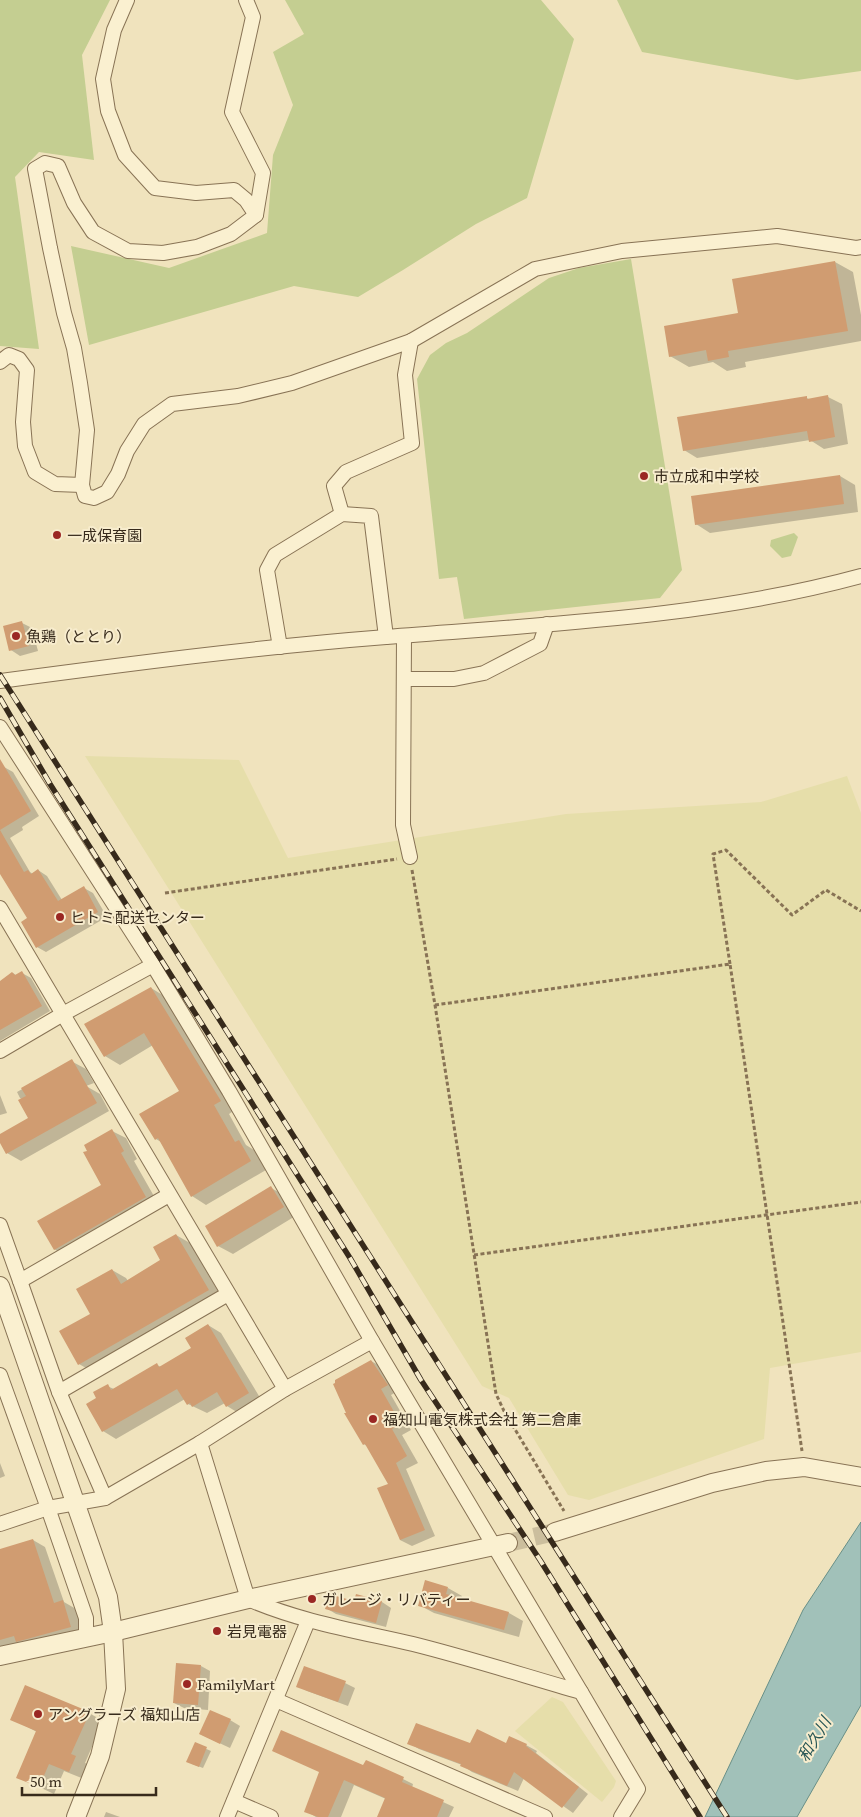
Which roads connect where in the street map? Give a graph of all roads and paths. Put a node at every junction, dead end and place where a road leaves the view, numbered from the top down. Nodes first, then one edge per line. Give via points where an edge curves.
1 (127, 0) edge
2 (246, 0) edge
3 (256, 215) junction
4 (861, 247) edge
5 (411, 341) junction
6 (0, 362) edge
7 (82, 485) junction
8 (342, 514) junction
9 (861, 576) edge
10 (547, 624) junction
11 (404, 636) junction
12 (386, 637) junction
13 (280, 647) junction
14 (404, 679) junction
15 (0, 681) edge
16 (0, 727) edge
17 (410, 857) junction
18 (165, 892) dead end
19 (861, 911) edge
20 (2, 917) edge
21 (730, 964) junction
22 (153, 965) junction
23 (435, 1004) junction
24 (63, 1014) junction
25 (0, 1051) edge
26 (169, 1195) junction
27 (861, 1202) edge
28 (766, 1215) junction
29 (0, 1225) edge
30 (474, 1255) junction
31 (20, 1280) junction
32 (0, 1286) edge
33 (228, 1294) junction
34 (372, 1341) junction
35 (0, 1375) edge
36 (285, 1389) junction
37 (59, 1392) junction
38 (6, 1412) edge
39 (200, 1443) junction
40 (804, 1466) junction
41 (861, 1477) edge
42 (105, 1498) junction
43 (75, 1502) junction
44 (48, 1508) junction
45 (0, 1524) edge
46 (574, 1527) junction
47 (555, 1532) tunnel mouth
48 (501, 1544) junction
49 (248, 1599) junction
50 (308, 1621) junction
51 (113, 1632) junction
52 (86, 1637) junction
53 (2, 1659) edge
54 (581, 1692) junction
55 (276, 1700) junction
56 (234, 1801) junction
57 (76, 1817) edge
58 (227, 1817) edge
59 (271, 1817) edge
60 (545, 1817) edge
61 (622, 1817) edge

1 - 3 street via 114,30 104,79 108,111 125,155 155,188 196,193 234,190
2 - 3 street via 253,17 232,112 263,173
3 - 7 street via 231,234 197,247 163,253 128,251 93,232 74,203 58,166 45,163 35,169 74,348 87,430
4 - 5 street via 777,236 622,252 535,269
5 - 7 street via 292,383 238,396 172,404 144,424 107,492 94,498 85,496
5 - 8 street via 405,375 412,443 346,472 334,486
6 - 7 street via 10,355 19,358 27,370 23,422 25,446 35,472 55,484
8 - 12 street via 371,516
8 - 13 street via 275,555 267,570
9 - 10 street via 812,589 659,614
10 - 11 street
10 - 14 street via 540,644 484,673 454,679
11 - 12 street
11 - 14 street
12 - 13 street
13 - 15 street
14 - 17 street via 403,825
16 - 22 street
17 - 18 path
17 - 23 path
19 - 21 path via 826,890 792,915 726,850 713,854
20 - 24 street
21 - 23 path
21 - 28 path
22 - 24 street
22 - 34 street
23 - 30 path
24 - 25 street
24 - 26 street
26 - 31 street
26 - 33 street
27 - 28 path
28 - 30 path
28 - 40 path
29 - 31 street
30 - 46 path via 496,1394
31 - 37 street
32 - 43 street
33 - 36 street
33 - 37 street
34 - 36 street
34 - 48 street
35 - 38 street
36 - 39 street
37 - 42 street
38 - 44 street
39 - 42 street
39 - 49 street
40 - 41 street
40 - 46 street via 712,1483
42 - 43 street
43 - 44 street
43 - 51 street via 108,1597
44 - 45 street
44 - 52 street via 86,1618
46 - 47 street
48 - 49 street
48 - 54 street
49 - 50 street
49 - 51 street
50 - 54 street via 415,1645
50 - 55 street
51 - 52 street
51 - 57 street via 116,1689 100,1756
52 - 53 street
54 - 61 street via 638,1789
55 - 56 street
55 - 60 street
56 - 58 street
56 - 59 street

